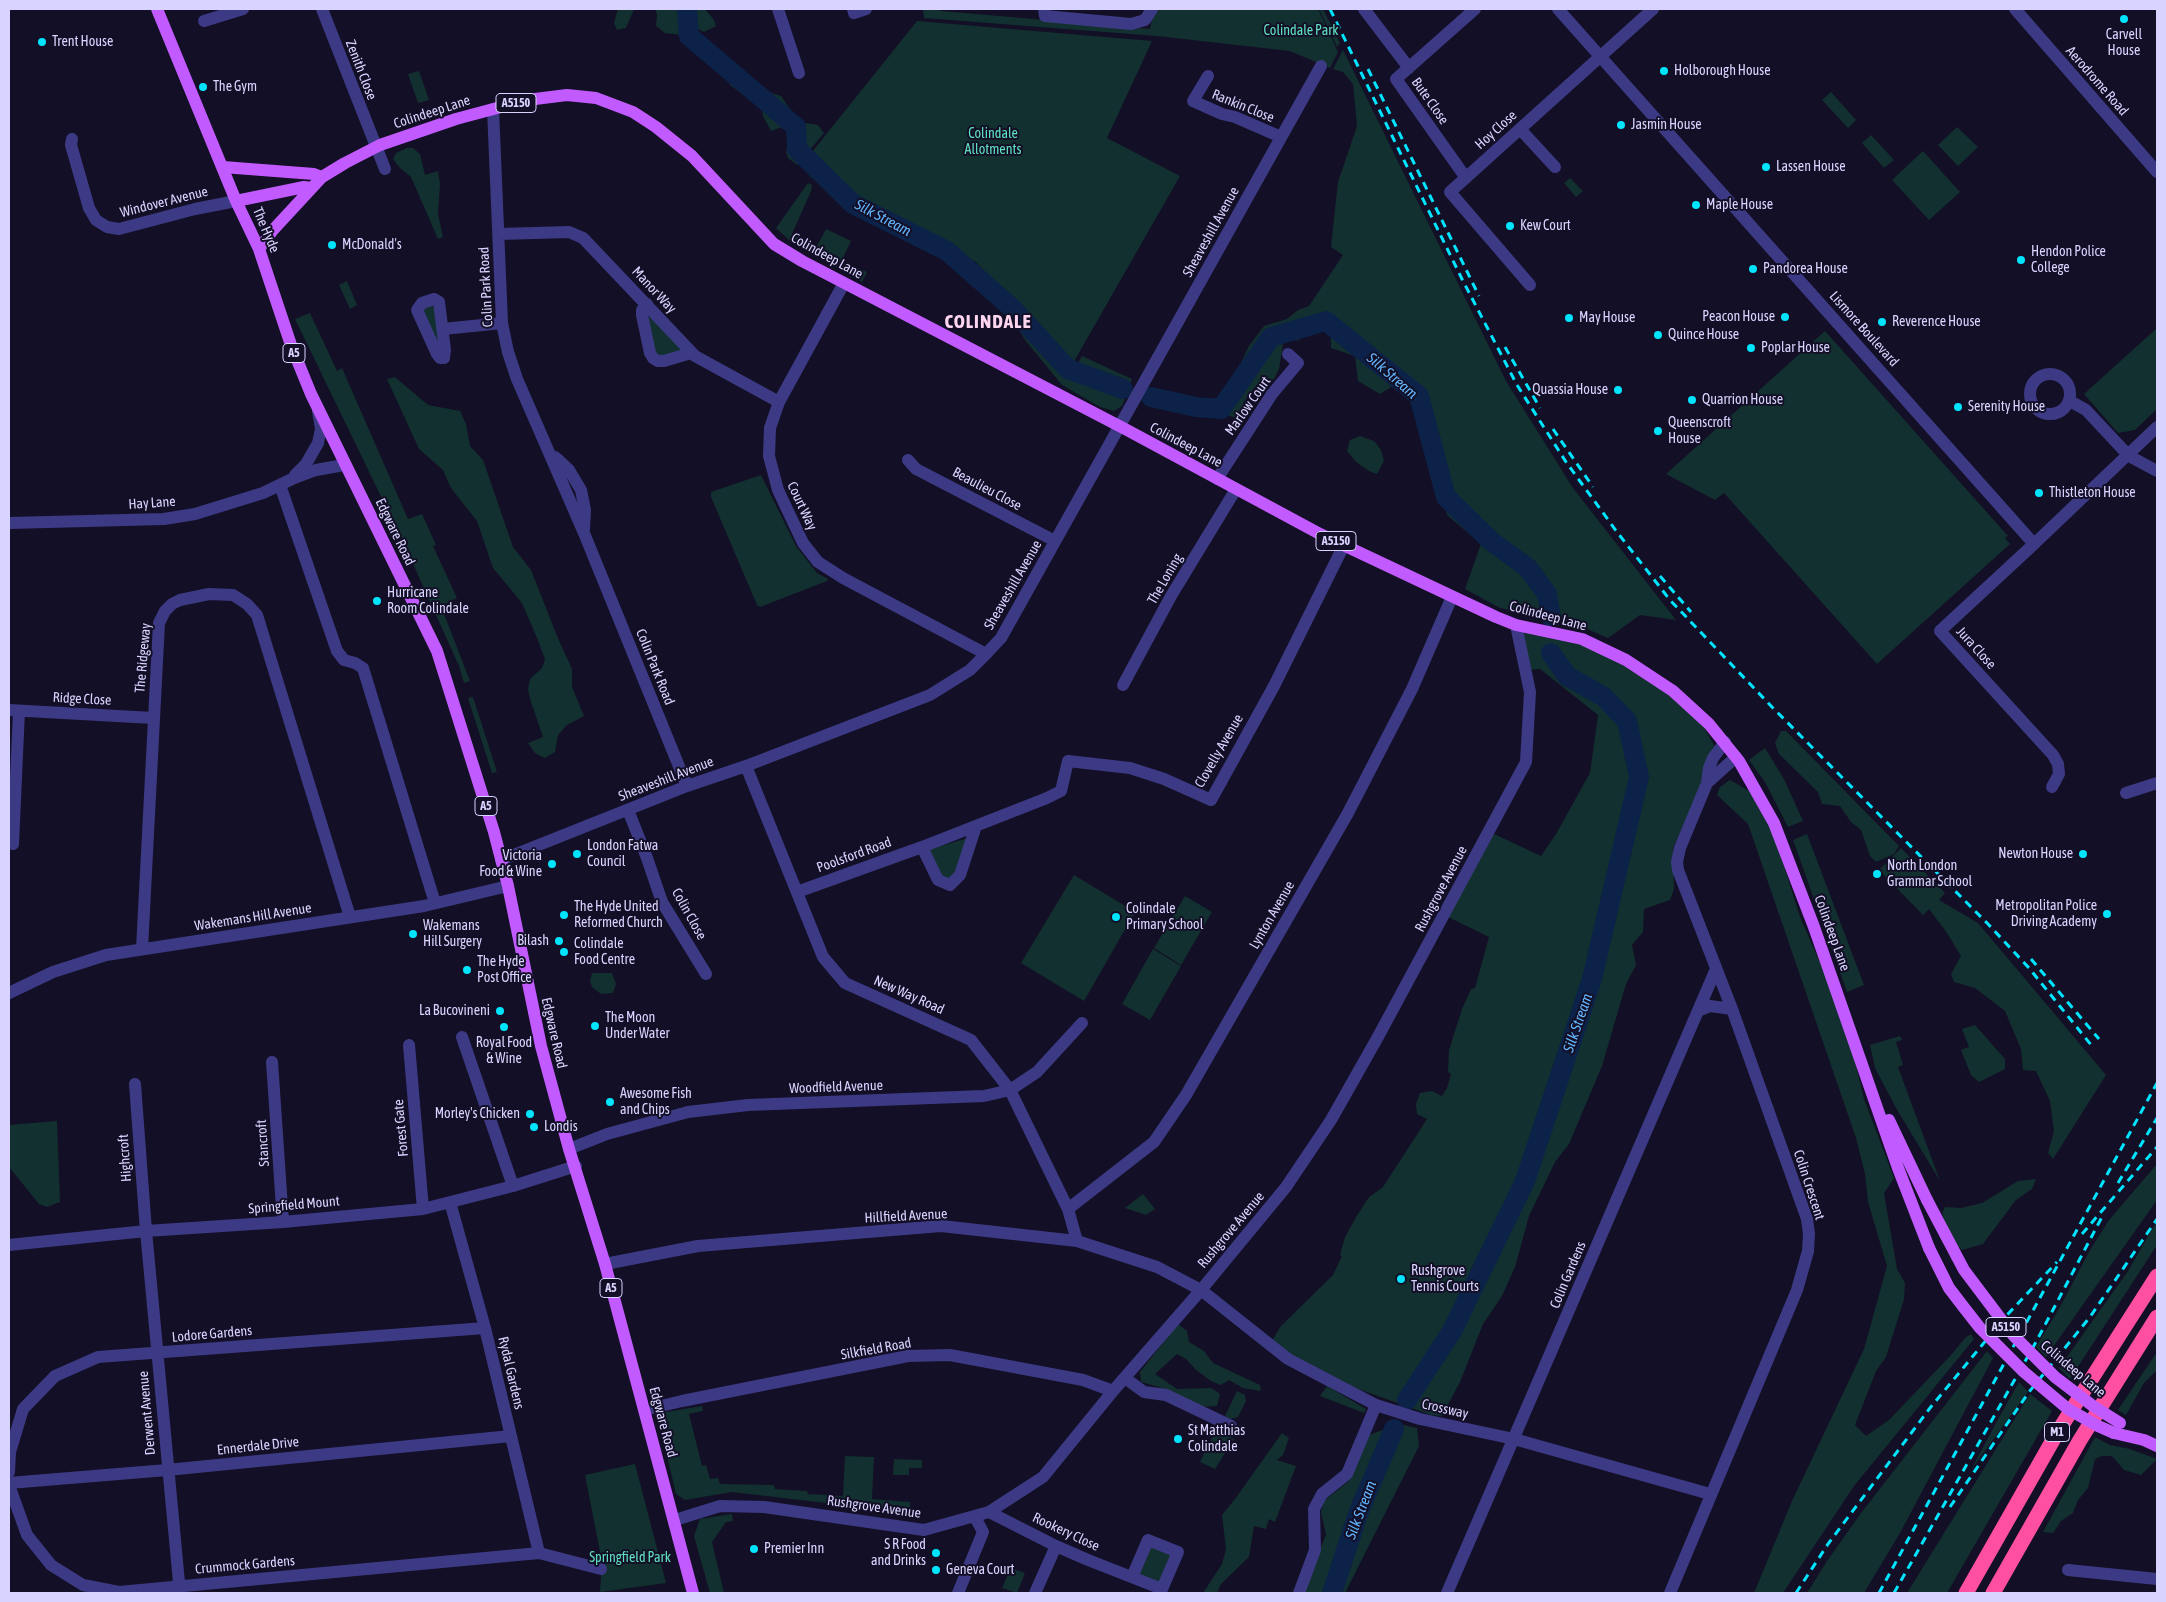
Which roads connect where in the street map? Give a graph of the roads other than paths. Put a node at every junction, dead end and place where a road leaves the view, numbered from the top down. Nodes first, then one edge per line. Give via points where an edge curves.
1 (157, 9) edge
2 (243, 9) edge
3 (322, 9) edge
4 (778, 9) edge
5 (853, 9) edge
6 (866, 9) edge
7 (1152, 9) edge
8 (1364, 9) edge
9 (1475, 9) edge
10 (1558, 9) edge
11 (1654, 9) edge
12 (2015, 9) edge
13 (1044, 12) edge
14 (204, 21) dead end
15 (1600, 56) junction
16 (1321, 66) dead end
17 (1409, 68) junction
18 (799, 73) dead end
19 (1208, 76) dead end
20 (493, 109) junction
21 (1520, 129) junction
22 (1281, 137) junction
23 (72, 139) dead end
24 (375, 147) junction
25 (223, 167) junction
26 (1555, 167) dead end
27 (384, 169) dead end
28 (2157, 172) edge
29 (322, 177) junction
30 (1466, 178) junction
31 (311, 188) junction
32 (236, 201) junction
33 (499, 234) junction
34 (259, 249) junction
35 (844, 284) junction
36 (1530, 284) dead end
37 (647, 304) junction
38 (502, 323) junction
39 (443, 329) dead end
40 (691, 353) junction
41 (1288, 354) dead end
42 (2070, 401) dead end
43 (779, 402) junction
44 (318, 408) junction
45 (1119, 426) junction
46 (2157, 427) edge
47 (2129, 456) junction
48 (908, 460) dead end
49 (344, 465) junction
50 (2157, 472) edge
51 (292, 479) junction
52 (1217, 479) junction
53 (280, 485) junction
54 (1236, 489) junction
55 (9, 523) edge
56 (1055, 541) junction
57 (2034, 544) junction
58 (1344, 545) junction
59 (1452, 597) junction
60 (1516, 625) junction
61 (986, 654) junction
62 (1122, 685) dead end
63 (14, 711) edge
64 (153, 718) junction
65 (1724, 742) junction
66 (1736, 757) junction
67 (746, 766) junction
68 (2157, 782) edge
69 (1707, 783) junction
70 (687, 786) junction
71 (2052, 788) dead end
72 (2126, 793) dead end
73 (1047, 798) joint
74 (628, 810) junction
75 (976, 826) junction
76 (13, 844) dead end
77 (922, 847) junction
78 (501, 860) junction
79 (508, 886) junction
80 (797, 892) junction
81 (435, 903) junction
82 (350, 917) junction
83 (142, 949) junction
84 (1716, 969) junction
85 (706, 974) dead end
86 (9, 993) edge
87 (1732, 1009) junction
88 (1698, 1011) junction
89 (1082, 1023) dead end
90 (462, 1037) dead end
91 (409, 1045) dead end
92 (272, 1062) dead end
93 (1866, 1071) junction
94 (135, 1084) dead end
95 (1010, 1090) junction
96 (569, 1148) junction
97 (576, 1166) junction
98 (513, 1186) junction
99 (450, 1202) junction
100 (423, 1209) junction
101 (1068, 1209) junction
102 (283, 1222) junction
103 (146, 1231) junction
104 (1077, 1241) junction
105 (9, 1245) edge
106 (605, 1264) junction
107 (2157, 1276) edge
108 (1201, 1290) junction
109 (2157, 1317) edge
110 (485, 1328) junction
111 (157, 1354) junction
112 (1125, 1378) junction
113 (1113, 1391) junction
114 (1379, 1406) junction
115 (644, 1410) junction
116 (1231, 1426) dead end
117 (2117, 1428) junction
118 (511, 1436) junction
119 (1514, 1439) junction
120 (2157, 1446) edge
121 (167, 1470) junction
122 (9, 1472) edge
123 (9, 1484) edge
124 (1710, 1494) junction
125 (989, 1512) junction
126 (976, 1517) junction
127 (675, 1520) junction
128 (1056, 1546) junction
129 (539, 1553) junction
130 (601, 1569) dead end
131 (2068, 1570) dead end
132 (1132, 1577) dead end
133 (2157, 1579) edge
134 (179, 1590) edge
135 (693, 1593) edge
136 (958, 1593) edge
137 (1035, 1593) edge
138 (1299, 1593) edge
139 (1447, 1593) edge
140 (1670, 1593) edge
141 (1966, 1593) edge
142 (1993, 1593) edge

1 - 25 main road, The Hyde / A5
2 - 14 street
3 - 24 street, Zenith Close
4 - 18 street
5 - 6 street via 854,13
7 - 13 street via 1145,20 1131,24
8 - 17 street
9 - 17 street, Bute Close
10 - 15 street, Lismore Boulevard
11 - 15 street, Hoy Close
12 - 28 street, Aerodrome Road
15 - 21 street, Hoy Close
15 - 57 street, Lismore Boulevard
16 - 22 street, Sheaveshill Avenue
17 - 30 street, Bute Close via 1396,79
19 - 22 street, Rankin Close via 1194,101
20 - 24 main road, Colindeep Lane / A5150
20 - 33 street, Colin Park Road
20 - 35 main road, Colindeep Lane / A5150 via 527,100 567,96 596,98 633,112 692,156 774,244
21 - 26 street
21 - 30 street, Hoy Close
22 - 45 street, Sheaveshill Avenue
23 - 32 street, Windover Avenue via 89,208 96,220 107,227 118,230 195,208
24 - 27 street, Zenith Close
24 - 29 main road, Colindeep Lane / A5150
25 - 29 main road
25 - 32 main road, The Hyde / A5
29 - 31 main road, Colindeep Lane / A5150
30 - 36 street, Hoy Close via 1450,192
31 - 32 main road
31 - 34 main road, Colindeep Lane / A5150
32 - 34 main road, The Hyde / A5
33 - 37 street, Manor Way via 576,234
33 - 38 street, Colin Park Road
34 - 44 main road, The Hyde / A5 via 291,345
35 - 43 street, Court Way
35 - 45 main road, Colindeep Lane / A5150
37 - 40 street, Manor Way
37 - 40 street via 642,315 653,358 664,361
38 - 39 street
38 - 70 street, Colin Park Road via 517,379
40 - 43 street, Manor Way
41 - 52 street, Marlow Court via 1298,363 1272,394
42 - 47 street via 2086,410
43 - 61 street, Court Way via 770,428 771,470 807,549 818,562 843,578
44 - 49 main road, The Hyde / A5
44 - 51 street, Hay Lane via 321,429 318,443 306,464
45 - 52 main road, Colindeep Lane / A5150
45 - 56 street, Sheaveshill Avenue
46 - 47 street
47 - 50 street
47 - 57 street
48 - 56 street, Beaulieu Close via 916,469
49 - 51 street, Hay Lane
49 - 78 main road, Edgware Road / A5 via 436,651
51 - 53 street, Hay Lane
52 - 54 main road, Colindeep Lane / A5150
53 - 55 street, Hay Lane via 228,505 164,519
53 - 81 street via 337,651 344,660 363,668
54 - 58 main road, Colindeep Lane / A5150
54 - 62 street, The Loning via 1170,596
56 - 61 street, Sheaveshill Avenue via 1001,638
57 - 71 street, Jura Close via 1940,630 2053,755 2059,774
58 - 59 main road, Colindeep Lane / A5150
58 - 73 street, Clovelly Avenue via 1274,686 1211,800 1130,768 1068,761 1061,791
59 - 60 main road, Colindeep Lane / A5150
59 - 101 street, Lynton Avenue via 1412,689 1348,813 1186,1095 1154,1142
60 - 65 main road, Colindeep Lane / A5150 via 1582,639 1626,660 1673,691
60 - 108 street, Rushgrove Avenue via 1530,692 1526,762 1331,1120 1286,1187
61 - 67 street, Sheaveshill Avenue via 964,674 930,695
63 - 64 street, Ridge Close
63 - 76 street
64 - 82 street, The Ridgeway via 159,623 165,611 180,600 209,594 233,595 248,604 257,615
64 - 83 street, The Ridgeway
65 - 66 main road, Colindeep Lane / A5150
65 - 69 street, Colin Crescent via 1713,758
66 - 69 street, Colin Crescent
66 - 93 main road, Colindeep Lane / A5150 via 1781,838
67 - 70 street, Sheaveshill Avenue
67 - 80 street, New Way Road
68 - 72 street
69 - 84 street, Colin Crescent via 1677,862
70 - 74 street, Sheaveshill Avenue
73 - 75 street, Poolsford Road
74 - 78 street, Sheaveshill Avenue
74 - 85 street, Colin Close via 662,902
75 - 77 street, Poolsford Road
75 - 77 street via 960,875 950,885 938,880
77 - 80 street, Poolsford Road
78 - 79 main road, Edgware Road / A5
79 - 81 street, Wakemans Hill Avenue
79 - 96 main road, Edgware Road / A5 via 540,1046
80 - 95 street, New Way Road via 823,957 845,983 971,1040
81 - 82 street, Wakemans Hill Avenue
82 - 83 street, Wakemans Hill Avenue
83 - 86 street, Wakemans Hill Avenue via 106,955
84 - 87 street, Colin Crescent
84 - 88 street, Colin Gardens
87 - 88 street via 1710,1006
87 - 124 street, Colin Crescent via 1807,1220 1809,1234 1808,1251 1797,1290
88 - 119 street, Colin Gardens
89 - 95 street, Woodfield Avenue via 1037,1072
90 - 98 street
91 - 100 street, Forest Gate
92 - 102 street, Stancroft
93 - 117 main road, Colindeep Lane / A5150, bridge via 1964,1270 2013,1335 2055,1377
93 - 117 main road, Colindeep Lane / A5150, bridge via 1898,1168 1929,1248 1949,1288 2018,1366 2068,1409 2098,1426
94 - 103 street, Highcroft
95 - 96 street, Woodfield Avenue via 984,1096 748,1105 688,1112
95 - 101 street, New Way Road
96 - 97 main road, Edgware Road / A5
97 - 98 street, Springfield Mount
97 - 106 main road, Edgware Road / A5
98 - 99 street, Springfield Mount
99 - 100 street, Springfield Mount
99 - 110 street, Rydal Gardens
100 - 102 street, Springfield Mount
101 - 104 street, New Way Road
102 - 103 street, Springfield Mount
103 - 105 street, Springfield Mount
103 - 111 street, Derwent Avenue
104 - 106 street, Hillfield Avenue via 941,1226 698,1246
104 - 108 street, Hillfield Avenue via 1157,1266
106 - 115 main road, Edgware Road / A5
107 - 141 highway, M1 via 2057,1432
108 - 112 street, Rushgrove Avenue
108 - 114 street, Crossway via 1288,1359
109 - 142 highway, M1 via 2080,1440
110 - 111 street, Lodore Gardens
110 - 118 street, Rydal Gardens
111 - 121 street, Derwent Avenue
111 - 122 street, Lodore Gardens via 98,1357 55,1376 23,1409 10,1452
112 - 113 street, Rushgrove Avenue
112 - 116 street via 1144,1392 1166,1394
113 - 115 street, Silkfield Road via 1083,1380 950,1355 908,1356
113 - 125 street, Rushgrove Avenue via 1043,1478
114 - 119 street, Crossway via 1420,1420
114 - 138 street via 1347,1474 1322,1494 1314,1508 1315,1550
115 - 127 main road, Edgware Road / A5
117 - 120 main road, Colindeep Lane / A5150
118 - 121 street, Ennerdale Drive
118 - 129 street, Rydal Gardens
119 - 124 street, Crossway
119 - 139 street, Colin Gardens
121 - 123 street, Ennerdale Drive
121 - 134 street, Derwent Avenue
123 - 134 street, Crummock Gardens via 27,1535 51,1565 83,1585 120,1592
124 - 140 street, Colin Crescent
125 - 126 street, Rushgrove Avenue
125 - 128 street, Rookery Close
126 - 127 street, Rushgrove Avenue via 924,1530 764,1507 720,1506
126 - 136 street via 982,1532
127 - 135 main road, Edgware Road / A5
128 - 132 street, Rookery Close
128 - 137 street
129 - 130 street, Crummock Gardens
129 - 134 street, Crummock Gardens
131 - 133 street

